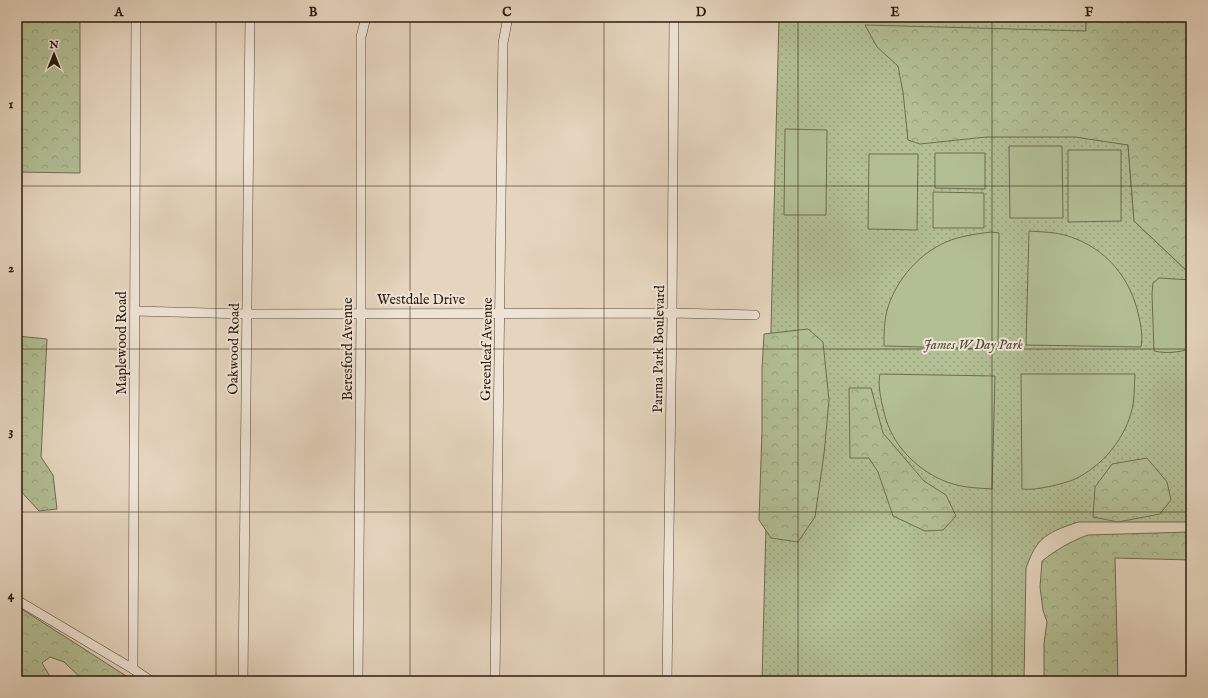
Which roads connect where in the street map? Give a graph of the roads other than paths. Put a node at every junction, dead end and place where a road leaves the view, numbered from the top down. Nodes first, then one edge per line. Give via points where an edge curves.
1 (136, 17) edge
2 (250, 17) edge
3 (366, 17) edge
4 (508, 17) edge
5 (674, 17) edge
6 (135, 311) junction
7 (361, 313) junction
8 (501, 313) junction
9 (672, 313) junction
10 (247, 314) junction
11 (755, 315) dead end
12 (17, 600) edge
13 (133, 669) junction
14 (151, 681) edge
15 (243, 681) edge
16 (358, 681) edge
17 (495, 681) edge
18 (667, 681) edge

1 - 6 street, Maplewood Road
2 - 10 street, Oakwood Road
3 - 7 street, Beresford Avenue via 361,37
4 - 8 street, Greenleaf Avenue via 503,42
5 - 9 street, Parma Park Boulevard
6 - 10 street, Westdale Drive
6 - 13 street, Maplewood Road
7 - 8 street, Westdale Drive
7 - 10 street, Westdale Drive
7 - 16 street, Beresford Avenue
8 - 9 street, Westdale Drive
8 - 17 street, Greenleaf Avenue
9 - 11 street, Westdale Drive
9 - 18 street, Parma Park Boulevard
10 - 15 street, Oakwood Road
12 - 13 street
13 - 14 street

